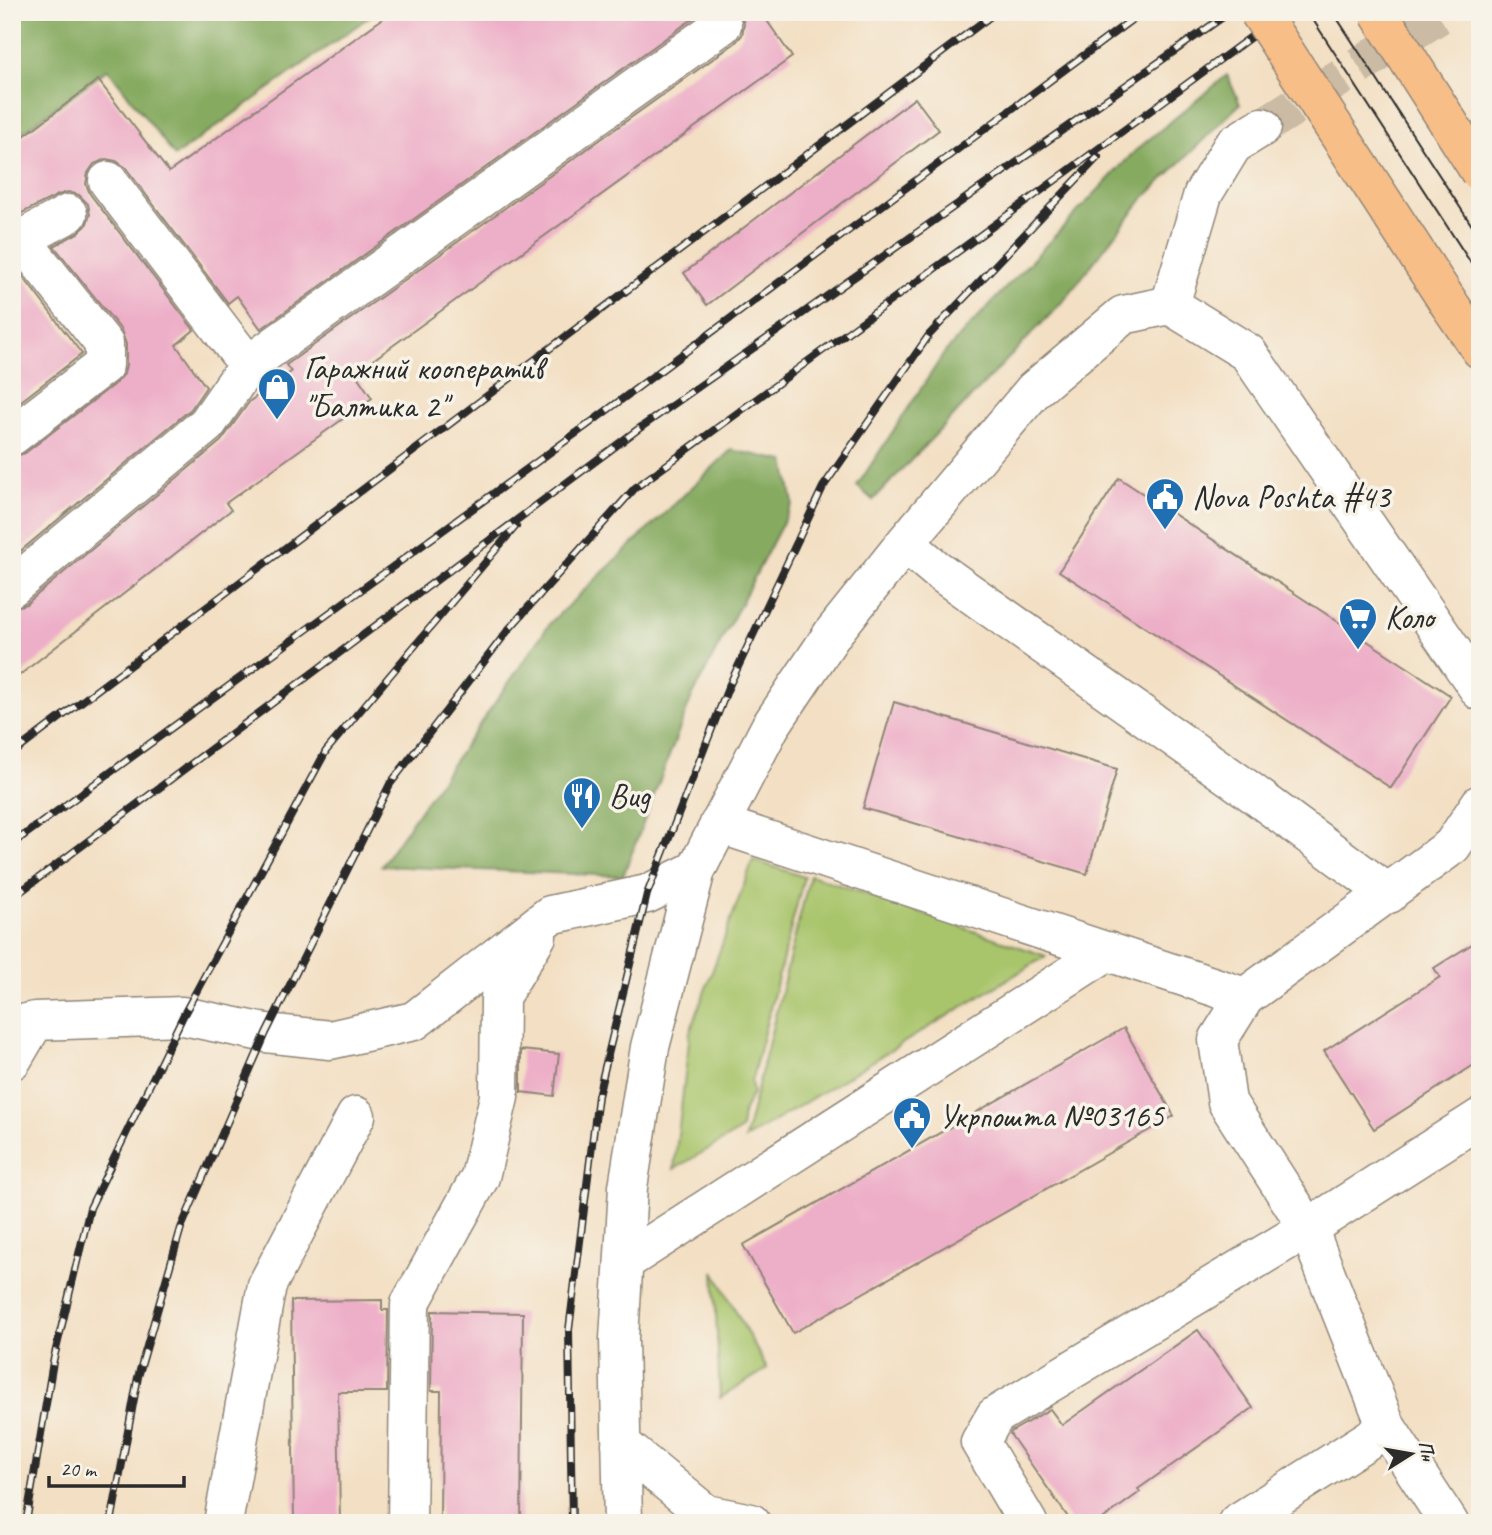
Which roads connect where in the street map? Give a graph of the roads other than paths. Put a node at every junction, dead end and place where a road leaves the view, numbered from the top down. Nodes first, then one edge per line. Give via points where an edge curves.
1 (1259, 12) edge
2 (1378, 12) edge
3 (722, 25) dead end
4 (1262, 127) tunnel mouth
5 (1480, 172) edge
6 (108, 181) dead end
7 (68, 214) dead end
8 (16, 241) edge
9 (1170, 305) junction
10 (1480, 349) edge
11 (248, 365) junction
12 (12, 436) edge
13 (905, 544) junction
14 (12, 587) edge
15 (1480, 691) edge
16 (1480, 804) edge
17 (719, 824) junction
18 (1466, 853) edge
19 (695, 870) junction
20 (1388, 894) junction
21 (550, 915) junction
22 (1108, 951) junction
23 (1245, 998) junction
24 (24, 1023) edge
25 (12, 1060) edge
26 (356, 1116) dead end
27 (1480, 1118) edge
28 (1308, 1228) junction
29 (624, 1262) junction
30 (1387, 1428) junction
31 (621, 1444) junction
32 (223, 1523) edge
33 (407, 1523) edge
34 (623, 1523) edge
35 (751, 1523) edge
36 (1028, 1523) edge
37 (1237, 1523) edge
38 (1449, 1523) edge

1 - 10 main road, bridge
2 - 5 main road, bridge
3 - 11 street
4 - 9 street via 1233,145 1203,194
6 - 11 street
7 - 8 street
8 - 12 street via 104,344 104,365
9 - 13 street via 1123,315 1034,390
9 - 15 street via 1248,353
11 - 14 street via 207,424
13 - 17 street via 833,633 770,727
13 - 20 street
16 - 18 street
17 - 19 street
17 - 22 street
18 - 20 street
19 - 21 street via 647,894
19 - 29 street via 650,1047 628,1187
20 - 23 street
21 - 24 street via 414,1021 330,1040 183,1016
21 - 33 street via 500,997 499,1097 480,1177 410,1304
22 - 23 street
22 - 29 street
23 - 28 street via 1219,1040 1227,1102
24 - 25 street
26 - 32 street via 267,1285
27 - 28 street
28 - 30 street
28 - 36 street via 996,1416 980,1442
29 - 31 street via 619,1339
30 - 37 street
30 - 38 street
31 - 34 street
31 - 35 street via 706,1514

